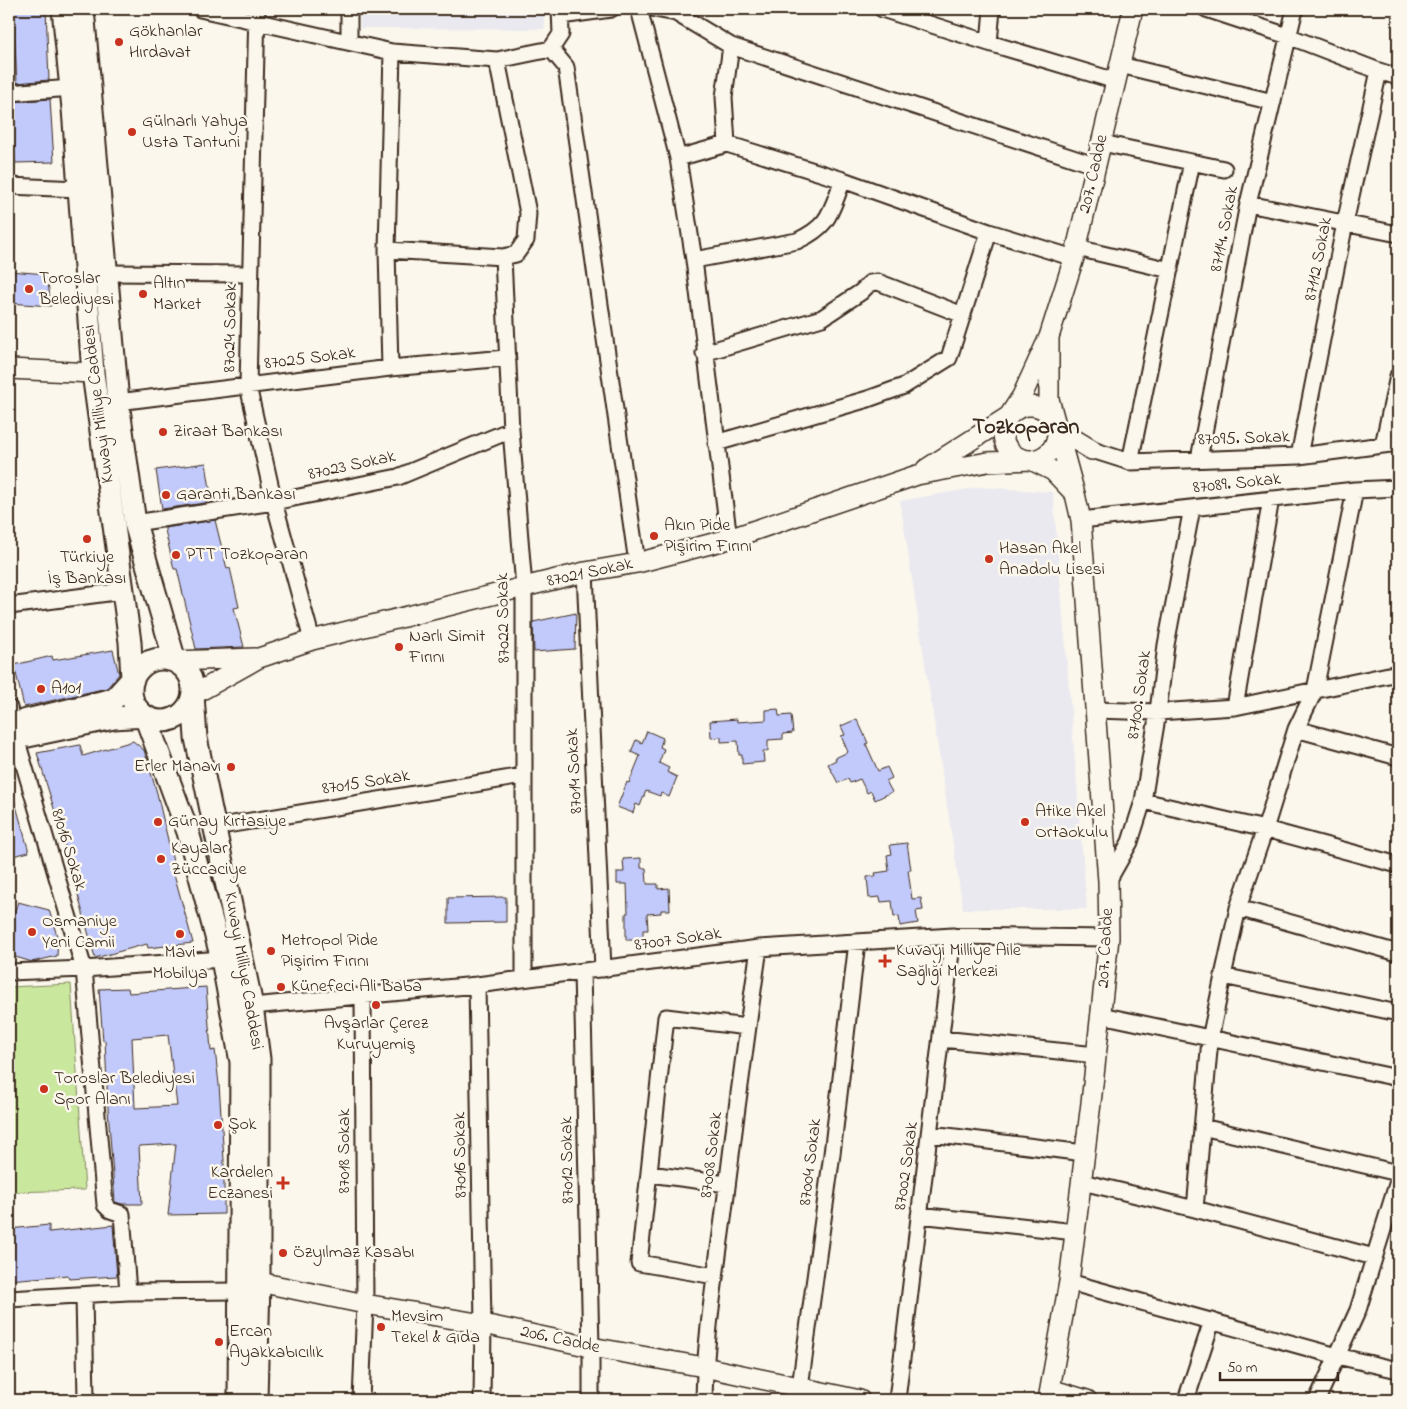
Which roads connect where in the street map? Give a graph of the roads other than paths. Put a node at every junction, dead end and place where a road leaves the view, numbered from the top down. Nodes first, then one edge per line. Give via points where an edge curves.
1 (63, 9) edge
2 (83, 9) edge
3 (200, 9) edge
4 (349, 9) edge
5 (611, 9) edge
6 (638, 9) edge
7 (655, 9) edge
8 (882, 9) edge
9 (992, 9) edge
10 (1133, 9) edge
11 (1206, 9) edge
12 (1295, 9) edge
13 (560, 12) edge
14 (257, 15) edge
15 (1288, 36) junction
16 (349, 42) junction
17 (989, 43) junction
18 (731, 46) junction
19 (551, 49) junction
20 (392, 52) junction
21 (498, 60) junction
22 (1379, 71) junction
23 (1118, 73) junction
24 (1398, 77) edge
25 (71, 88) junction
26 (9, 93) edge
27 (1273, 102) junction
28 (1102, 143) junction
29 (727, 144) junction
30 (678, 158) junction
31 (1192, 162) junction
32 (1096, 166) junction
33 (1224, 169) dead end
34 (843, 180) junction
35 (9, 186) edge
36 (79, 189) junction
37 (1248, 204) junction
38 (1345, 222) junction
39 (989, 232) junction
40 (1398, 234) edge
41 (387, 250) junction
42 (1075, 253) junction
43 (503, 257) junction
44 (694, 260) junction
45 (1170, 270) junction
46 (106, 273) junction
47 (250, 274) junction
48 (963, 315) junction
49 (1050, 337) junction
50 (704, 353) junction
51 (506, 358) junction
52 (9, 368) edge
53 (390, 368) junction
54 (93, 373) junction
55 (1398, 376) edge
56 (248, 386) junction
57 (118, 402) junction
58 (1009, 416) junction
59 (1057, 429) junction
60 (511, 430) junction
61 (716, 443) junction
62 (1391, 444) edge
63 (1092, 450) joint
64 (1299, 456) junction
65 (1199, 459) junction
66 (1032, 460) junction
67 (1130, 462) junction
68 (917, 475) junction
69 (1398, 488) edge
70 (1355, 490) junction
71 (1075, 494) junction
72 (1271, 499) junction
73 (274, 502) junction
74 (1192, 508) junction
75 (1081, 520) junction
76 (135, 523) junction
77 (729, 539) junction
78 (637, 563) junction
79 (585, 572) junction
80 (524, 587) junction
81 (123, 591) junction
82 (9, 606) edge
83 (312, 640) junction
84 (259, 658) junction
85 (175, 661) junction
86 (1398, 673) edge
87 (132, 679) junction
88 (1315, 690) junction
89 (193, 695) junction
90 (1236, 707) junction
91 (9, 708) edge
92 (1095, 710) junction
93 (1158, 712) junction
94 (145, 716) junction
95 (1296, 729) junction
96 (11, 732) edge
97 (1398, 758) edge
98 (523, 776) junction
99 (1143, 801) junction
100 (215, 827) junction
101 (1265, 829) junction
102 (1398, 865) edge
103 (1108, 880) junction
104 (1238, 908) junction
105 (953, 936) junction
106 (1109, 938) junction
107 (857, 942) junction
108 (759, 948) junction
109 (1398, 953) edge
110 (222, 960) junction
111 (84, 969) junction
112 (603, 969) junction
113 (9, 972) edge
114 (582, 972) junction
115 (1223, 976) junction
116 (524, 978) junction
117 (477, 985) junction
118 (363, 997) junction
119 (252, 1006) junction
120 (1398, 1013) edge
121 (1101, 1015) junction
122 (747, 1027) junction
123 (1210, 1038) junction
124 (942, 1039) junction
125 (1096, 1055) junction
126 (1398, 1078) edge
127 (1202, 1127) junction
128 (930, 1134) junction
129 (1084, 1153) junction
130 (1398, 1173) edge
131 (649, 1174) junction
132 (1398, 1181) edge
133 (1082, 1182) junction
134 (727, 1184) junction
135 (1194, 1209) junction
136 (919, 1215) junction
137 (1075, 1232) junction
138 (1374, 1257) junction
139 (715, 1276) junction
140 (1069, 1282) junction
141 (249, 1287) junction
142 (128, 1292) junction
143 (84, 1295) junction
144 (9, 1299) edge
145 (365, 1304) junction
146 (1212, 1321) junction
147 (483, 1324) junction
148 (591, 1347) junction
149 (1336, 1356) junction
150 (704, 1367) junction
151 (1398, 1370) edge
152 (800, 1394) edge
153 (1049, 1395) edge
154 (86, 1400) edge
155 (239, 1400) edge
156 (256, 1400) edge
157 (361, 1400) edge
158 (482, 1400) edge
159 (591, 1400) edge
160 (704, 1400) edge
161 (860, 1400) edge
162 (898, 1400) edge
163 (1087, 1400) edge
164 (1186, 1400) edge
165 (1317, 1400) edge

1 - 25 main road, Kuvayi Milliye Caddesi
2 - 46 main road, Kuvayi Milliye Caddesi
3 - 14 street
4 - 16 street
5 - 13 street
6 - 30 street
7 - 18 street via 676,13
8 - 17 street
9 - 17 street
10 - 23 street, 207. Cadde
11 - 15 street
12 - 15 street, 87114. Sokak
13 - 19 street via 561,34
14 - 16 street
14 - 47 street, 87024 Sokak
15 - 22 street
15 - 27 street, 87114. Sokak
16 - 20 street
17 - 23 street
18 - 29 street via 724,97
18 - 32 street
19 - 21 street
19 - 78 street via 566,67
20 - 21 street
20 - 41 street
21 - 43 street via 528,213 526,240 516,254
22 - 24 street
22 - 38 street, 87112 Sokak
23 - 27 street
23 - 28 street, 207. Cadde
25 - 26 street
25 - 36 main road, Kuvayi Milliye Caddesi
27 - 37 street, 87114. Sokak
28 - 31 street
28 - 32 street, 207. Cadde
29 - 30 street
29 - 34 street
30 - 44 street
31 - 33 street
31 - 45 street
32 - 42 street, 207. Cadde
34 - 39 street
34 - 44 street via 827,220 813,234 797,241
35 - 36 street
36 - 54 main road, Kuvayi Milliye Caddesi
37 - 38 street
37 - 65 street, 87114. Sokak
38 - 40 street
38 - 64 street, 87112 Sokak
39 - 42 street
39 - 48 street
41 - 43 street
41 - 53 street
42 - 45 street
42 - 49 street, 207. Cadde
43 - 51 street, 87022 Sokak
44 - 50 street
45 - 67 street
46 - 47 street
46 - 57 main road, Kuvayi Milliye Caddesi
47 - 56 street, 87024 Sokak
48 - 50 street via 878,282 870,283 822,318
48 - 61 street via 949,358 904,386
49 - 58 street
49 - 59 street, 207. Cadde via 1049,398
50 - 61 street
51 - 53 street, 87025 Sokak
51 - 60 street, 87022 Sokak
52 - 54 street
53 - 56 street, 87025 Sokak
54 - 81 main road, Kuvayi Milliye Caddesi
55 - 62 street
56 - 57 street, 87025 Sokak
56 - 73 street, 87024 Sokak
57 - 76 main road, Kuvayi Milliye Caddesi
58 - 59 street via 1024,406 1042,408 1054,420
58 - 66 street via 1003,432 1008,448 1015,455
58 - 68 street
59 - 63 street
59 - 66 street via 1054,446 1048,453
59 - 71 street, 207. Cadde
60 - 73 street, 87023 Sokak via 398,477
60 - 80 street, 87022 Sokak
61 - 77 street
62 - 64 street, 87095. Sokak
63 - 67 street, 87095. Sokak
64 - 65 street, 87095. Sokak
65 - 67 street, 87095. Sokak
66 - 68 street via 988,462
66 - 71 street via 1052,471
68 - 77 street, 87021 Sokak
69 - 70 street, 87089. Sokak
70 - 72 street, 87089. Sokak
70 - 88 street
71 - 75 street, 207. Cadde
72 - 74 street, 87089. Sokak
72 - 90 street
73 - 76 street, 87023 Sokak
73 - 83 street, 87024 Sokak
74 - 75 street, 87089. Sokak
74 - 93 street, 87100. Sokak via 1166,645
75 - 92 street, 207. Cadde
76 - 85 main road, Kuvayi Milliye Caddesi
77 - 78 street, 87021 Sokak
78 - 79 street, 87021 Sokak
79 - 80 street, 87021 Sokak
79 - 112 street, 87014 Sokak
80 - 83 street, 87021 Sokak
80 - 98 street, 87022 Sokak
81 - 82 street
81 - 87 main road, Kuvayi Milliye Caddesi
83 - 84 street, 87021 Sokak
84 - 85 street, 87021 Sokak
84 - 89 street, 87021 Sokak
85 - 87 main road via 154,659 137,670
85 - 89 main road via 190,675
86 - 88 street
87 - 94 main road via 132,700
87 - 96 main road via 114,699 23,721
88 - 90 street
88 - 95 street
89 - 94 main road via 190,705 174,719 154,720
89 - 100 main road, Kuvayi Milliye Caddesi via 196,738
90 - 93 street
91 - 96 street, 81016 Sokak
92 - 93 street
92 - 103 street, 207. Cadde
93 - 99 street, 87100. Sokak
94 - 96 main road via 114,718 28,736
94 - 110 main road, Kuvayi Milliye Caddesi via 188,832
95 - 97 street
95 - 101 street
96 - 111 street, 81016 Sokak
98 - 100 street, 87015 Sokak
98 - 116 street, 87022 Sokak
99 - 101 street
99 - 103 street, 87100. Sokak via 1130,842
100 - 119 main road, Kuvayi Milliye Caddesi
101 - 102 street
101 - 104 street
103 - 106 street, 207. Cadde
104 - 109 street
104 - 115 street
105 - 106 street, 87007 Sokak
105 - 107 street, 87007 Sokak
105 - 124 street, 87002 Sokak
106 - 121 street, 207. Cadde
107 - 108 street, 87007 Sokak
107 - 152 street, 87004 Sokak
108 - 112 street, 87007 Sokak
108 - 122 street, 87008 Sokak
110 - 111 street
110 - 141 main road, Kuvayi Milliye Caddesi via 241,1062
111 - 113 street
111 - 142 street, 81016 Sokak via 105,1205 122,1214
112 - 114 street, 87007 Sokak
114 - 116 street, 87007 Sokak
114 - 148 street, 87012 Sokak
115 - 120 street
115 - 123 street
116 - 117 street, 87007 Sokak
117 - 118 street, 87007 Sokak
117 - 147 street, 87016 Sokak
118 - 119 street, 87007 Sokak
118 - 145 street, 87018 Sokak
119 - 141 main road, Kuvayi Milliye Caddesi via 259,1059
121 - 123 street
121 - 125 street, 207. Cadde
122 - 131 street via 666,1018
122 - 134 street, 87008 Sokak
123 - 126 street
123 - 127 street
124 - 125 street
124 - 128 street, 87002 Sokak
125 - 129 street, 207. Cadde
127 - 130 street
127 - 135 street
128 - 129 street
128 - 136 street, 87002 Sokak
129 - 133 street, 207. Cadde
131 - 134 street
131 - 139 street via 639,1263
132 - 138 street
133 - 135 street
133 - 137 street, 207. Cadde
134 - 139 street, 87008 Sokak
135 - 138 street
136 - 137 street
136 - 162 street, 87002 Sokak
137 - 140 street, 207. Cadde
138 - 149 street via 1358,1310
139 - 150 street, 87008 Sokak
140 - 146 street
140 - 153 street, 207. Cadde
141 - 142 street
141 - 145 street, 206. Cadde
141 - 155 main road, Kuvayi Milliye Caddesi
141 - 156 main road, Kuvayi Milliye Caddesi
142 - 143 street
143 - 144 street
143 - 154 street
145 - 147 street, 206. Cadde
145 - 157 street, 87018 Sokak
146 - 149 street
146 - 164 street
147 - 148 street, 206. Cadde
147 - 158 street, 87016 Sokak
148 - 150 street, 206. Cadde
148 - 159 street, 87012 Sokak
149 - 151 street
149 - 165 street
150 - 152 street, 206. Cadde
150 - 160 street, 87008 Sokak
152 - 161 street, 206. Cadde
153 - 163 street

